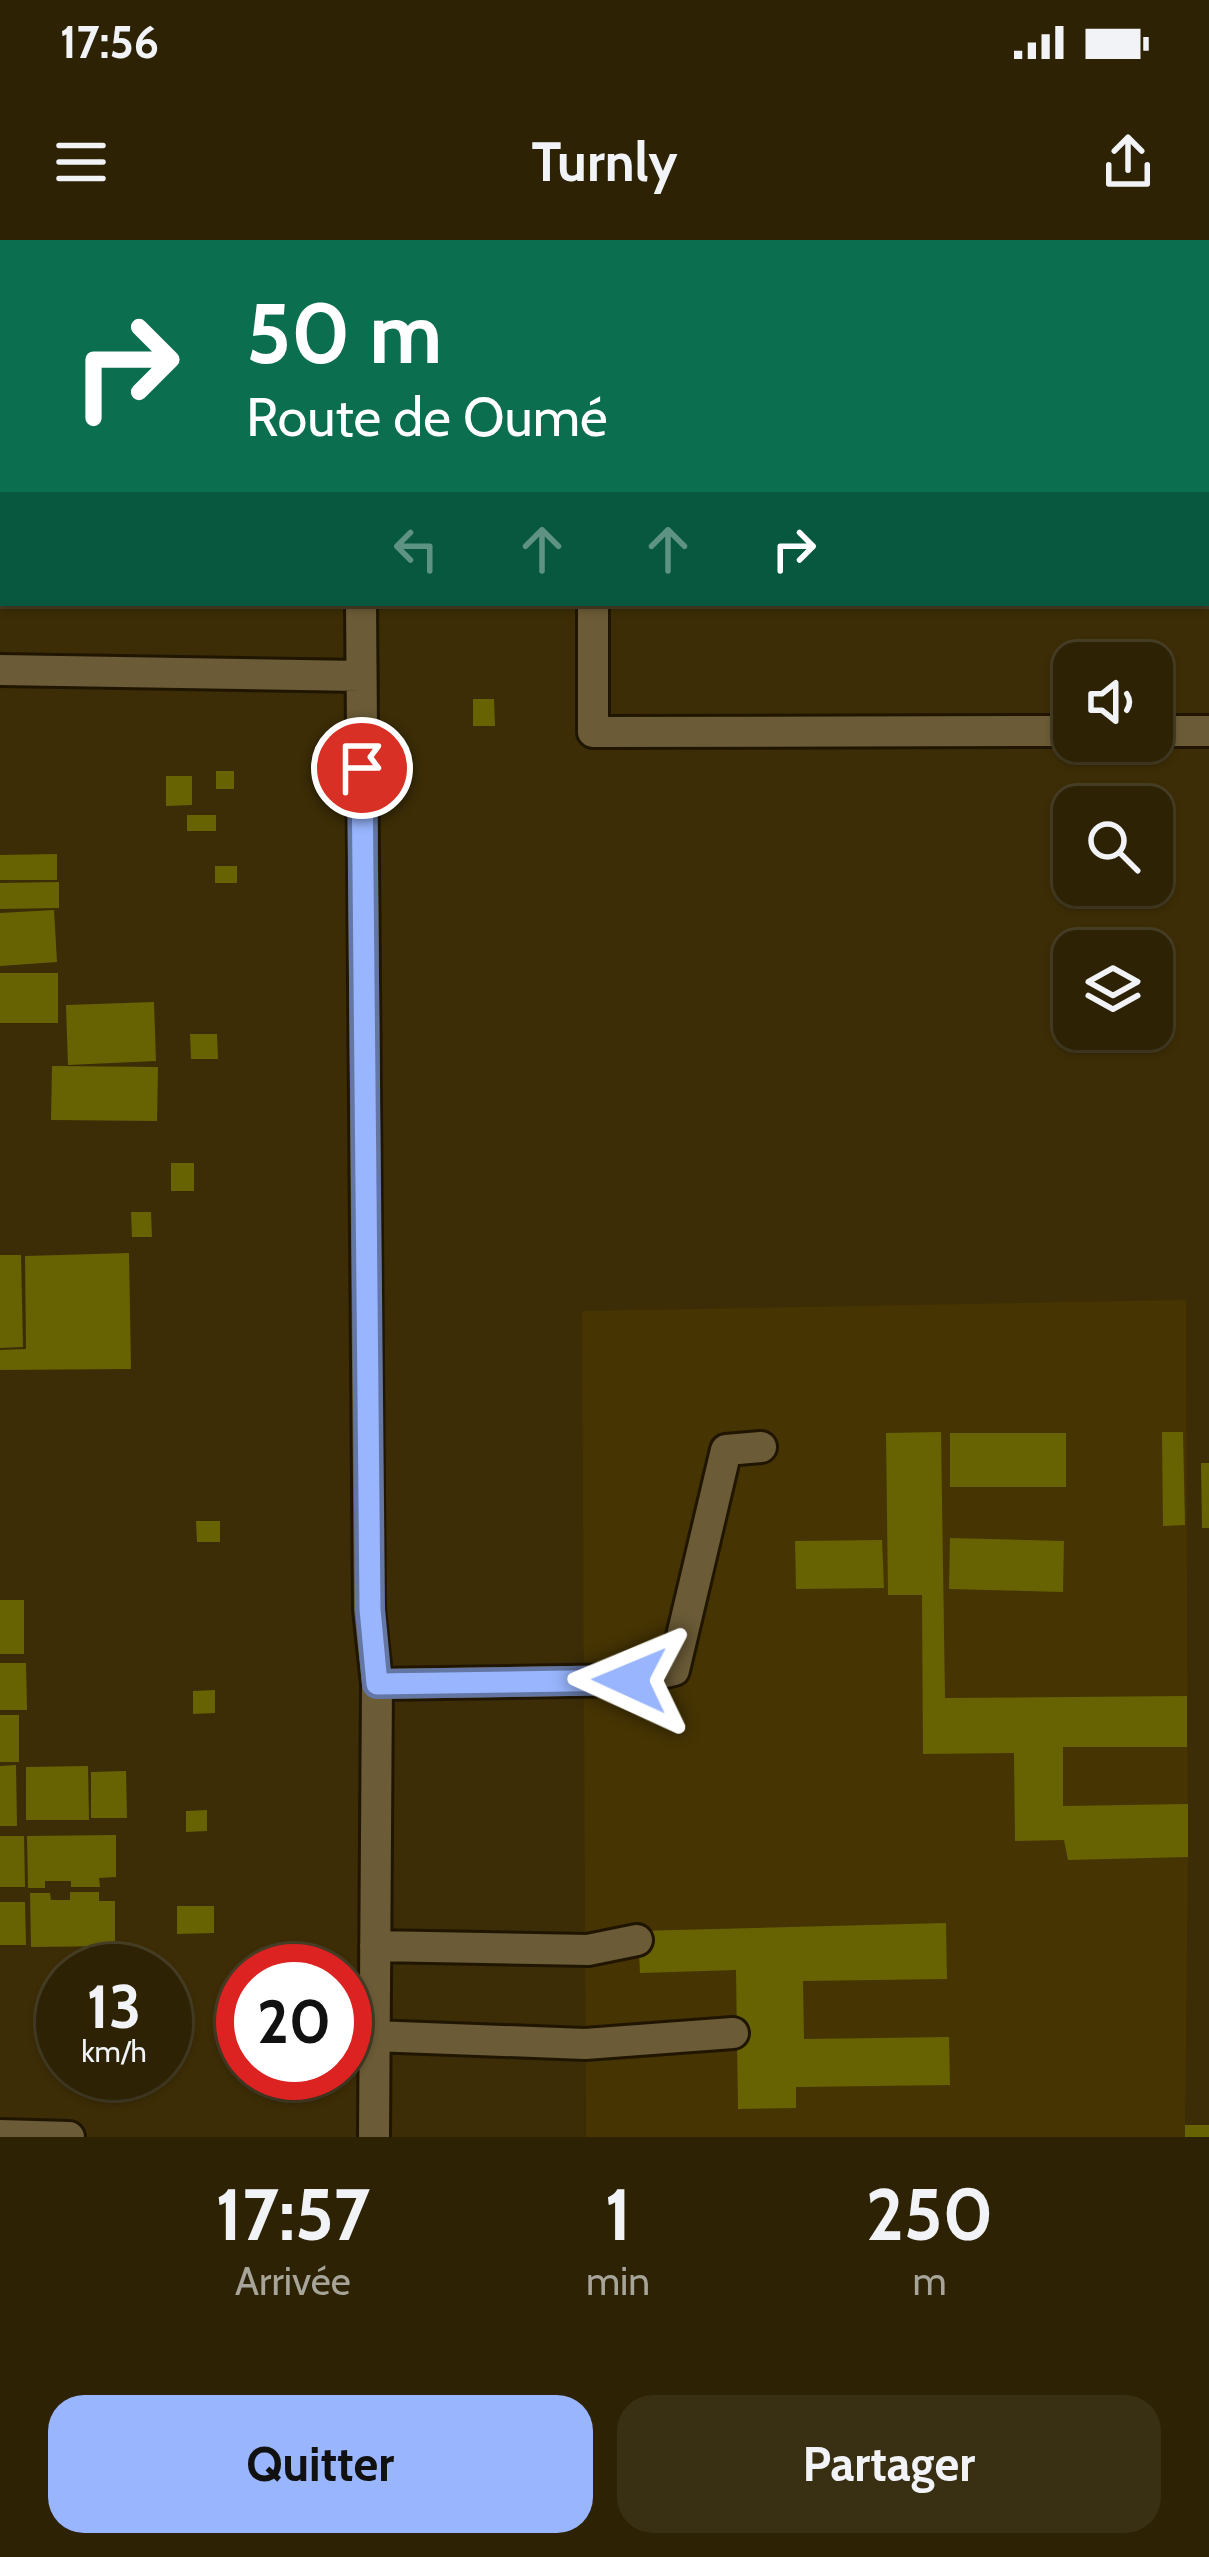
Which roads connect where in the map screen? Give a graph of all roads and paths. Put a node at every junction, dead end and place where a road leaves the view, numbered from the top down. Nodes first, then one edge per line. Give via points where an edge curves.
1 (361, 606) edge
2 (593, 606) edge
3 (0, 670) edge
4 (362, 676) junction
5 (1053, 731) edge
6 (1173, 731) edge
7 (1209, 731) edge
8 (761, 1448) dead end
9 (377, 1684) junction
10 (638, 1940) dead end
11 (375, 1946) junction
12 (733, 2032) dead end
13 (373, 2036) junction
14 (0, 2135) edge
15 (69, 2137) edge
16 (374, 2137) edge

1 - 4 street
2 - 5 street via 593,732
3 - 4 street
4 - 9 street
6 - 7 street
8 - 9 street via 726,1450 674,1670 630,1680
9 - 11 street
10 - 11 street via 588,1950
11 - 13 street
12 - 13 street via 585,2044
13 - 16 street
14 - 15 street

